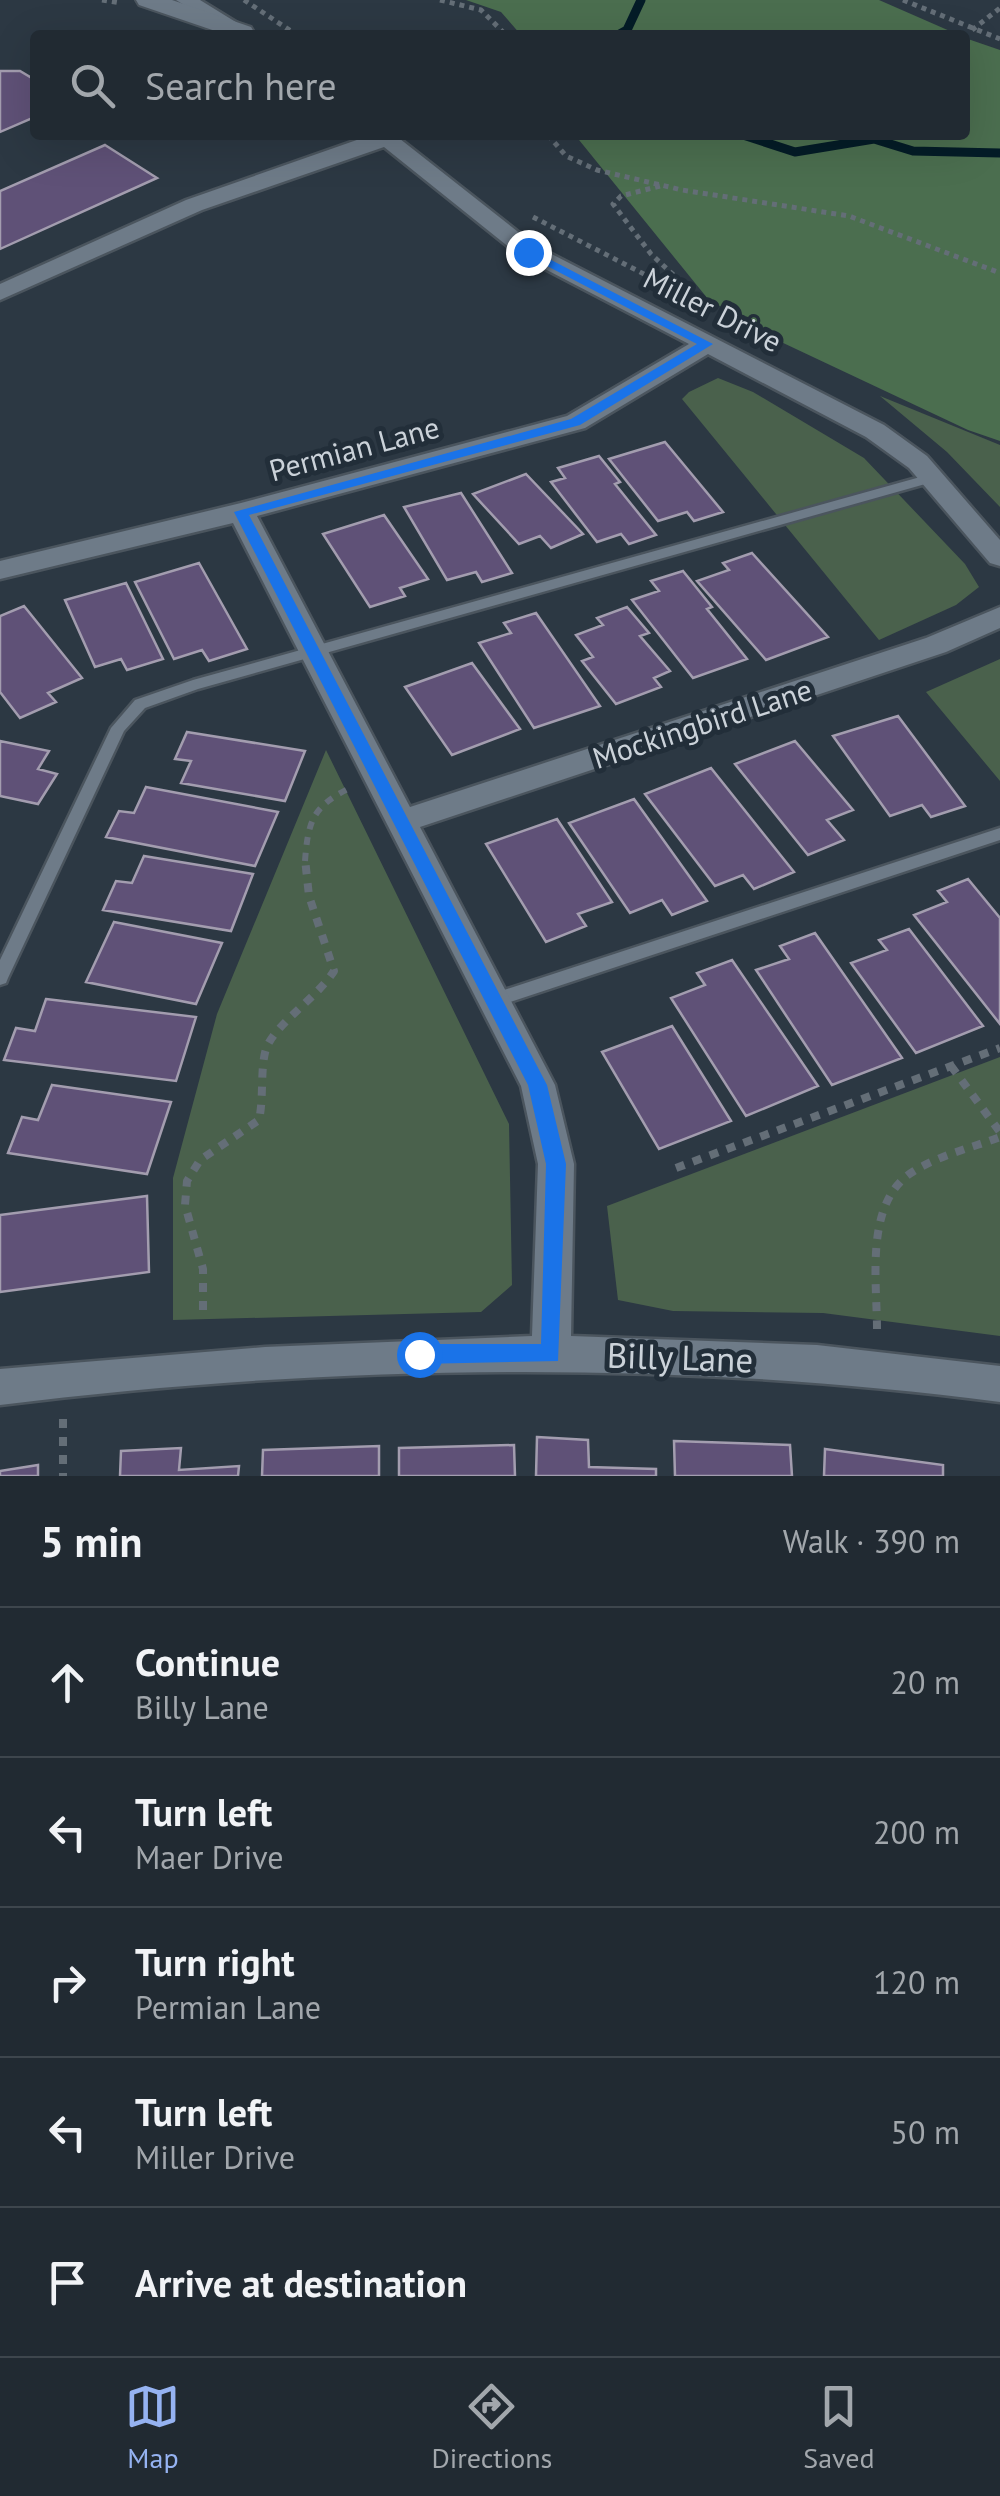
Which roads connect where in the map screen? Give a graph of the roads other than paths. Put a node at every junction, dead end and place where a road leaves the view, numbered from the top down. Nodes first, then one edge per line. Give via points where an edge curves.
1 (148, 0) edge
2 (186, 0) edge
3 (212, 0) edge
4 (235, 30) edge
5 (239, 30) edge
6 (241, 30) edge
7 (376, 140) edge
8 (388, 140) edge
9 (0, 293) edge
10 (707, 344) junction
11 (931, 478) junction
12 (241, 512) junction
13 (1000, 557) edge
14 (0, 570) edge
15 (1000, 616) edge
16 (312, 654) junction
17 (401, 822) junction
18 (1000, 834) edge
19 (0, 978) edge
20 (492, 1001) junction
21 (551, 1354) junction
22 (1000, 1384) edge
23 (0, 1387) edge

1 - 4 street
2 - 5 street
3 - 6 street
7 - 9 street via 194,205
8 - 10 street, Miller Drive via 516,244
10 - 11 street, Miller Drive via 876,431
10 - 12 street, Permian Lane via 576,422
11 - 13 street, Miller Drive
11 - 16 lane
12 - 14 street, Permian Lane
12 - 16 street
15 - 17 street, Mockingbird Lane via 936,645
16 - 17 street
16 - 19 lane via 140,704 118,728
17 - 20 street
18 - 20 lane
20 - 21 street via 538,1085 556,1164
21 - 22 street, Billy Lane via 692,1354
21 - 23 street, Billy Lane via 419,1354

